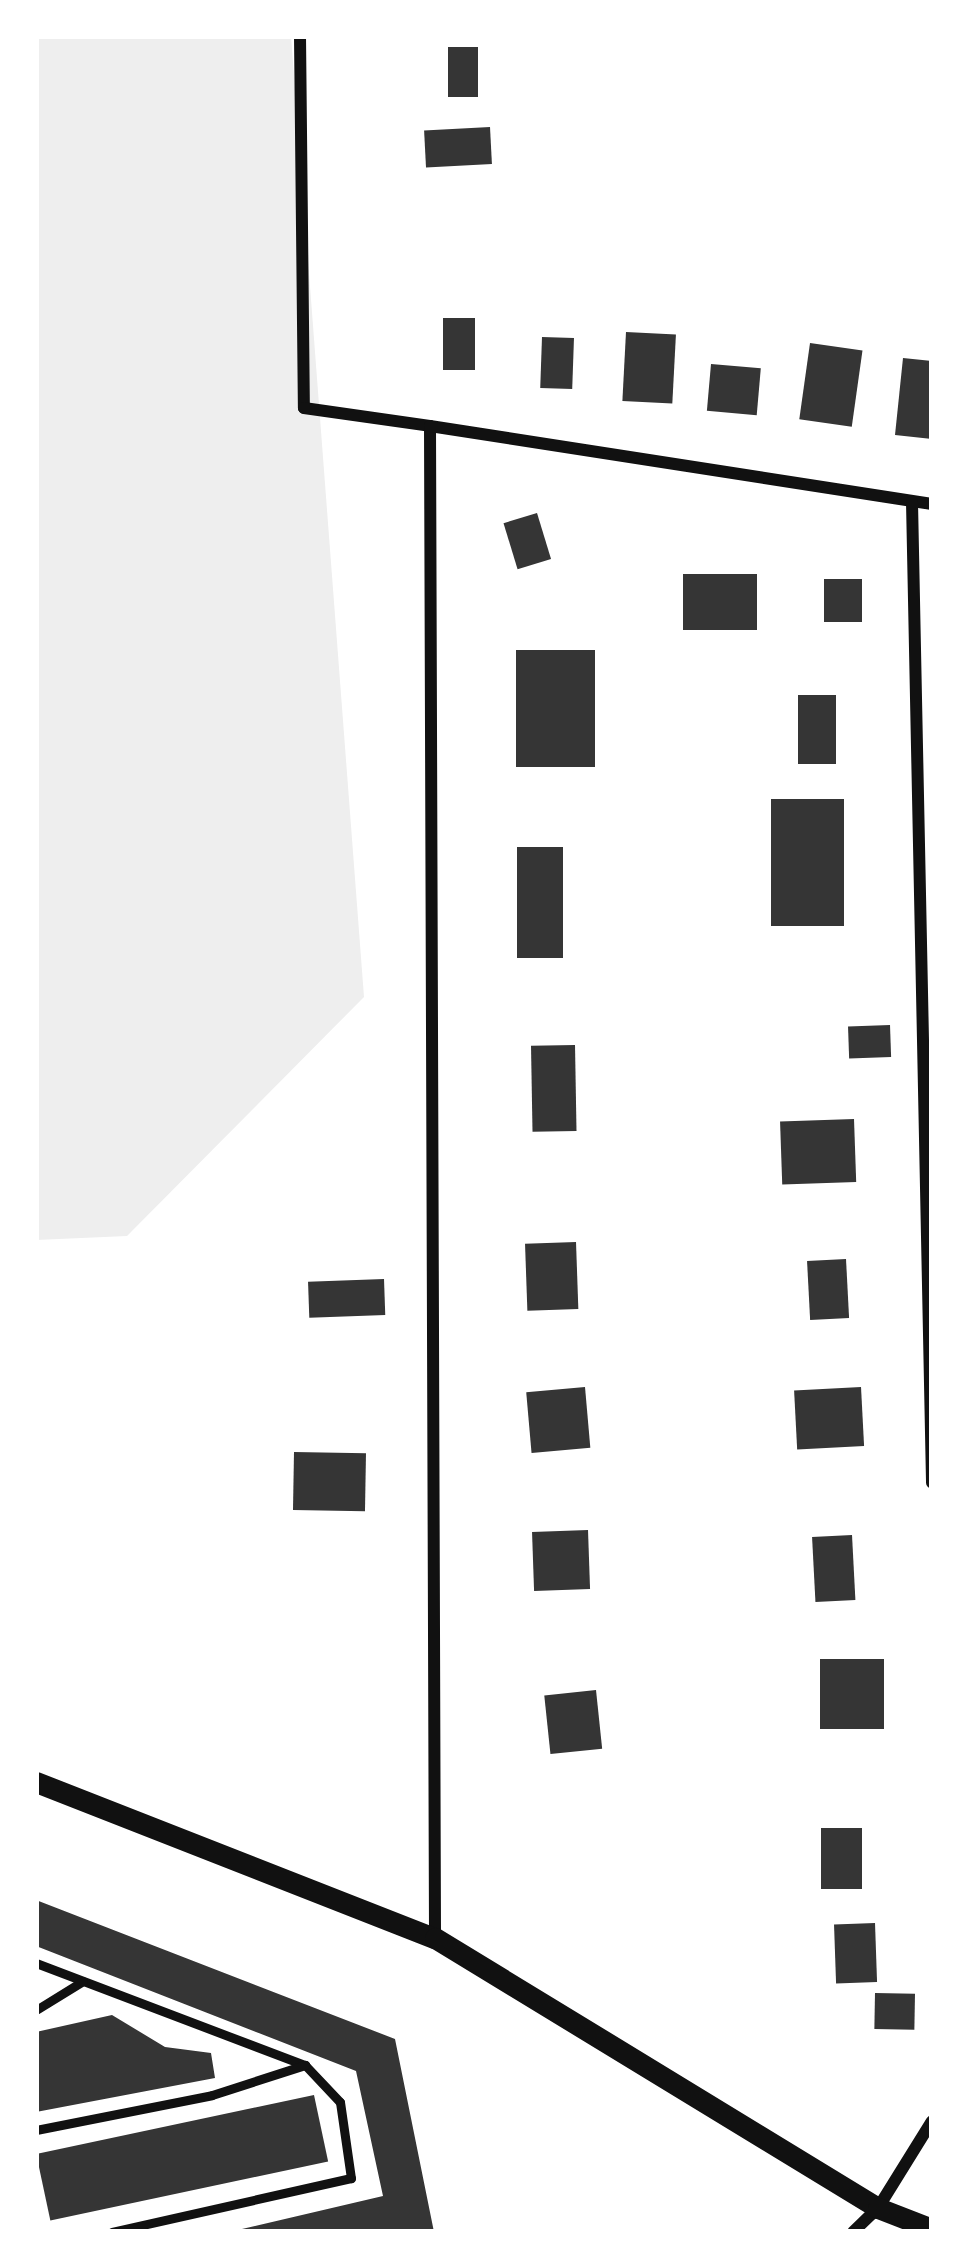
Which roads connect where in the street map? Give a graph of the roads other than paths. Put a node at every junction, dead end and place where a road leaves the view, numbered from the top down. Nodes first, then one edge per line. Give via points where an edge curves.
1 (300, 36) edge
2 (430, 426) junction
3 (912, 502) junction
4 (932, 504) edge
5 (932, 1484) edge
6 (36, 1782) edge
7 (435, 1938) junction
8 (36, 1963) edge
9 (83, 1981) junction
10 (36, 2010) edge
11 (305, 2065) junction
12 (932, 2121) edge
13 (36, 2130) edge
14 (878, 2208) junction
15 (932, 2229) edge
16 (112, 2232) edge
17 (853, 2232) edge

1 - 2 street via 304,408
2 - 3 street
2 - 7 street
3 - 4 street
3 - 5 street
6 - 7 street
7 - 14 street
8 - 9 lane
9 - 10 lane
9 - 11 lane
11 - 13 lane via 212,2095
11 - 16 lane via 340,2102 351,2178
12 - 14 street
14 - 15 street
14 - 17 street

